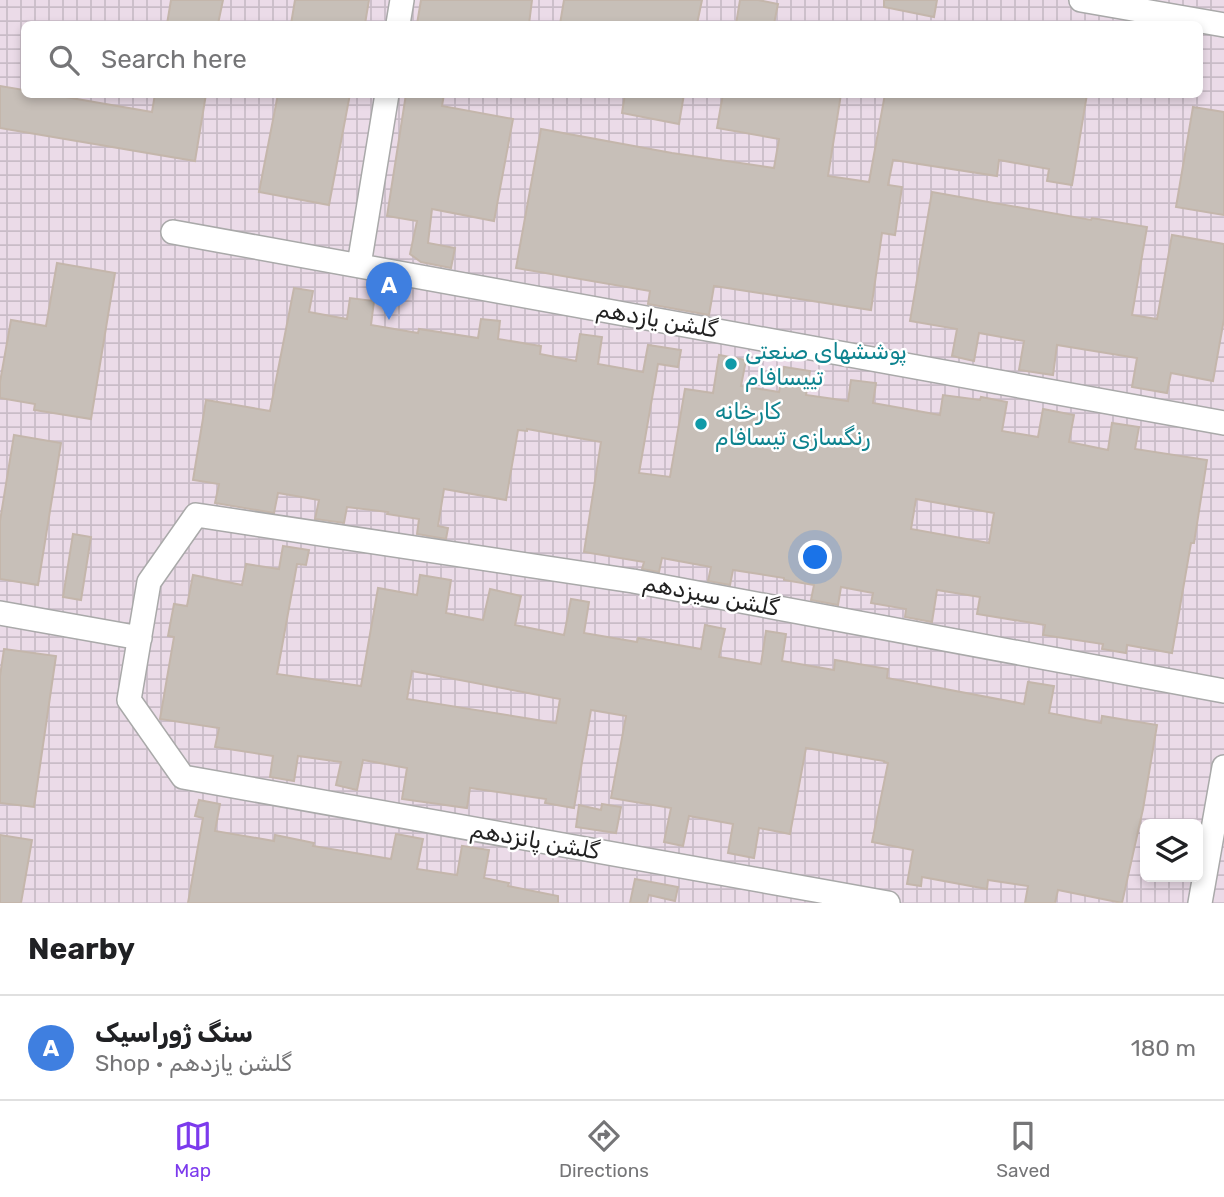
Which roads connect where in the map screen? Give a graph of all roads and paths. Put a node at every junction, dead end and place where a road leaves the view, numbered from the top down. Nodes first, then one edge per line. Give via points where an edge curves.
1 (402, 0) edge
2 (1081, 0) edge
3 (398, 21) edge
4 (1201, 21) edge
5 (1203, 21) edge
6 (1224, 25) edge
7 (386, 98) edge
8 (173, 232) dead end
9 (359, 265) junction
10 (1224, 423) edge
11 (0, 613) edge
12 (140, 638) junction
13 (1224, 691) edge
14 (1224, 767) edge
15 (888, 903) edge
16 (1200, 903) edge

1 - 3 street
2 - 4 street
5 - 6 street
7 - 9 street
8 - 9 street, گلشن یازدهم
9 - 10 street, گلشن یازدهم
11 - 12 street
12 - 13 street, گلشن سیزدهم via 149,582 196,515 633,581
12 - 15 street, گلشن پانزدهم via 129,700 183,777
14 - 16 street

